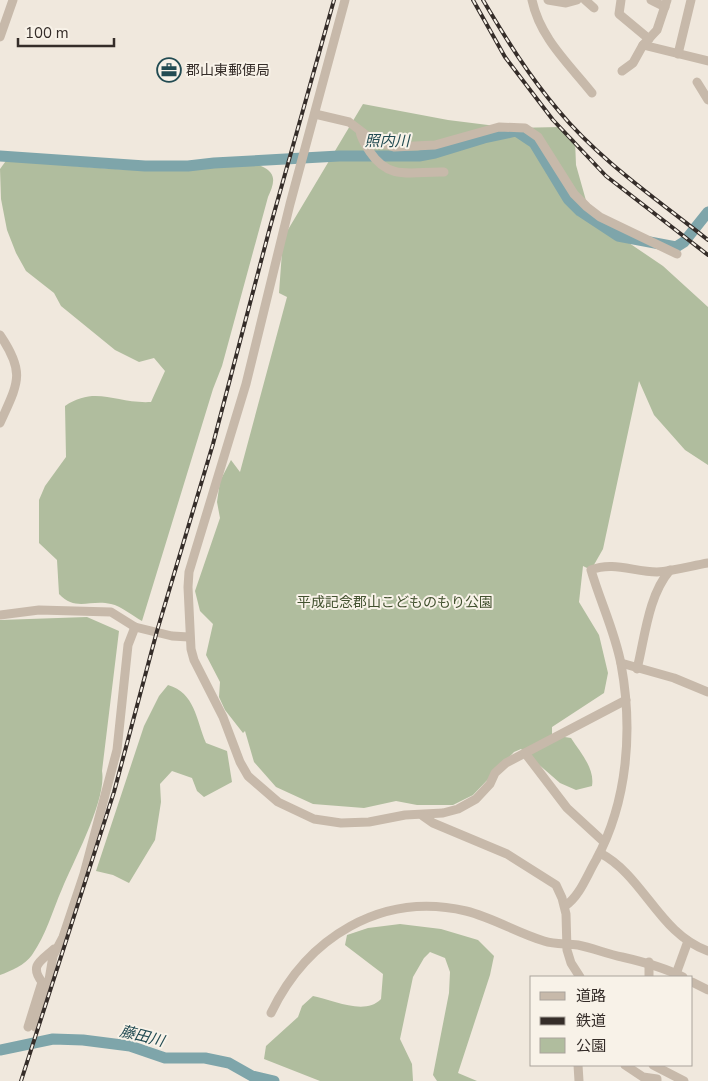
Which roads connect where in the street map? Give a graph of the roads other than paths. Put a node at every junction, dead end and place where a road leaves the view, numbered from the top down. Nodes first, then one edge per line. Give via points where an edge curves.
1 (13, 0) edge
2 (345, 0) edge
3 (531, 0) edge
4 (548, 0) edge
5 (577, 0) edge
6 (585, 0) edge
7 (621, 0) edge
8 (651, 0) edge
9 (692, 0) edge
10 (666, 3) edge
11 (594, 8) dead end
12 (0, 37) edge
13 (646, 42) junction
14 (678, 54) junction
15 (708, 61) edge
16 (622, 71) dead end
17 (697, 82) dead end
18 (592, 94) dead end
19 (708, 100) edge
20 (315, 114) junction
21 (360, 131) junction
22 (444, 172) dead end
23 (676, 254) dead end
24 (0, 334) edge
25 (0, 423) edge
26 (708, 563) edge
27 (670, 570) junction
28 (0, 615) edge
29 (135, 627) junction
30 (190, 637) junction
31 (621, 663) junction
32 (636, 669) junction
33 (708, 692) edge
34 (626, 700) junction
35 (525, 753) junction
36 (423, 816) junction
37 (604, 842) junction
38 (600, 852) junction
39 (565, 906) junction
40 (688, 942) junction
41 (567, 944) junction
42 (58, 946) junction
43 (708, 951) edge
44 (648, 962) junction
45 (680, 975) edge
46 (577, 976) edge
47 (648, 976) edge
48 (693, 982) edge
49 (708, 990) edge
50 (271, 1013) dead end
51 (578, 1066) edge
52 (627, 1066) edge
53 (656, 1066) edge
54 (579, 1081) edge
55 (657, 1081) edge
56 (684, 1081) edge

1 - 12 street
2 - 20 street
3 - 18 street via 553,47
4 - 5 street via 566,3
6 - 11 street
7 - 13 street via 619,14
8 - 10 street
9 - 14 street
10 - 13 street via 658,30
13 - 14 street
13 - 16 street via 633,63
14 - 15 street
17 - 19 street
20 - 21 street via 349,122
20 - 30 street via 246,384 189,572
21 - 22 street via 368,149 385,170
21 - 23 street via 380,144 418,147 498,127 525,128 538,137 574,194 587,207 600,217
24 - 25 street via 15,359 18,376
26 - 27 street
27 - 31 street via 631,571 603,565 591,570
27 - 32 street via 654,600
28 - 29 street via 39,610 100,611 111,612
29 - 30 street
29 - 42 street via 128,645 117,750 84,874
30 - 36 street via 194,660 223,717 240,762 263,792 296,812 340,823 369,822 405,815
31 - 32 street
31 - 34 street
32 - 33 street via 674,678
34 - 35 street
34 - 37 street via 624,773
35 - 36 street via 506,763 471,803
35 - 37 street via 567,808
36 - 39 street via 432,823 507,854 544,877 558,888
37 - 38 street
38 - 39 street via 576,895
38 - 40 street via 627,873 665,921
39 - 41 street
40 - 43 street
40 - 45 street
41 - 44 street
41 - 46 street
41 - 50 street via 545,942 466,911 426,906 388,911 335,934 317,948 290,980
42 - 42 street via 48,986 32,1027 42,982 35,972 36,965
44 - 45 street
44 - 47 street
48 - 49 street
51 - 54 street
52 - 55 street via 643,1078
53 - 56 street

